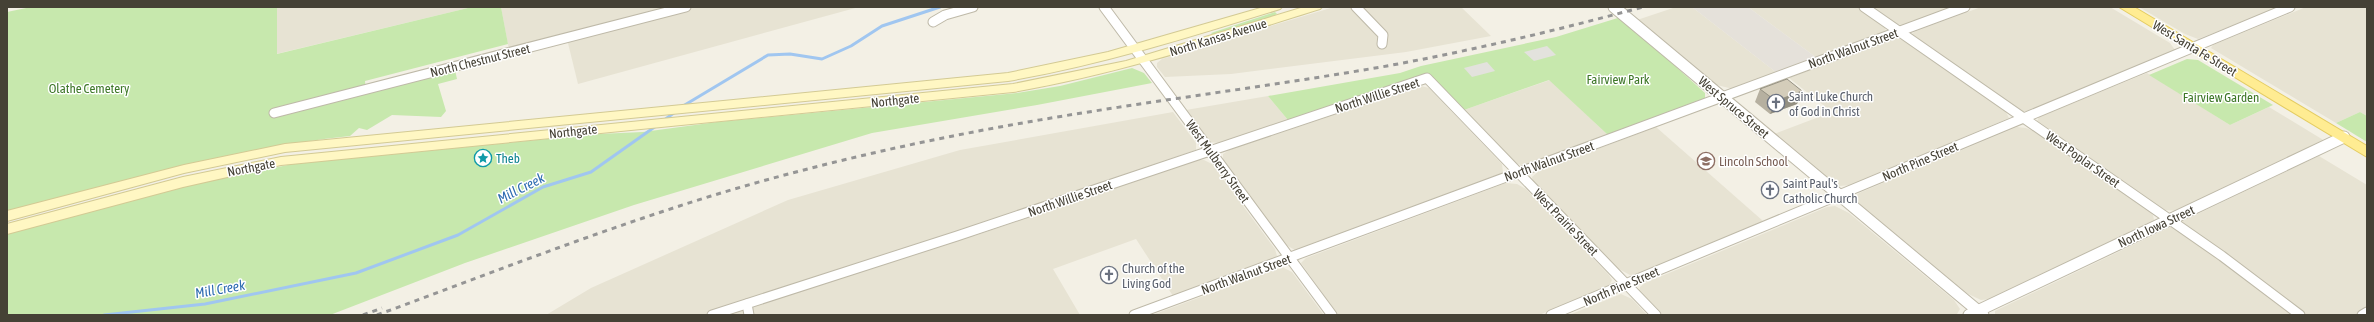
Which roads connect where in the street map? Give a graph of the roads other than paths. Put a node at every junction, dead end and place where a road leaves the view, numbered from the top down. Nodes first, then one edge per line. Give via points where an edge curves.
1 (686, 7) edge
2 (973, 7) edge
3 (1104, 7) edge
4 (1276, 7) edge
5 (1316, 7) edge
6 (1356, 7) edge
7 (1614, 7) edge
8 (1864, 7) edge
9 (1965, 7) edge
10 (2125, 7) edge
11 (2290, 7) edge
12 (933, 22) dead end
13 (1899, 31) junction
14 (1382, 44) dead end
15 (2194, 47) junction
16 (1135, 49) junction
17 (1143, 59) junction
18 (1427, 78) joint
19 (1721, 97) junction
20 (274, 113) dead end
21 (2023, 118) junction
22 (2344, 137) junction
23 (1210, 150) junction
24 (2367, 152) edge
25 (1518, 172) junction
26 (1839, 195) junction
27 (7, 216) edge
28 (2170, 219) junction
29 (7, 229) edge
30 (1290, 257) junction
31 (1626, 284) junction
32 (747, 304) junction
33 (2367, 312) edge
34 (1976, 314) edge
35 (712, 315) edge
36 (749, 315) edge
37 (1134, 315) edge
38 (1332, 315) edge
39 (1550, 315) edge
40 (1656, 315) edge
41 (2300, 315) edge
42 (2362, 315) edge

1 - 20 street, North Chestnut Street
2 - 12 street via 945,15
3 - 16 street, West Mulberry Street
4 - 16 main road, North Kansas Avenue
5 - 17 main road, North Kansas Avenue
6 - 14 street via 1383,35
7 - 19 street, West Spruce Street
8 - 13 street, West Poplar Street
9 - 13 street, North Walnut Street
10 - 15 main road, West Santa Fe Street
11 - 15 street, North Pine Street
13 - 19 street, North Walnut Street
13 - 21 street, West Poplar Street
15 - 21 street, North Pine Street
15 - 22 main road, West Santa Fe Street
16 - 17 street, West Mulberry Street
16 - 27 main road, Northgate via 1081,64 1008,77 285,148 184,169
17 - 23 street, West Mulberry Street
17 - 29 main road, Northgate via 1082,76 1013,88 281,161 183,182
18 - 23 street, North Willie Street
18 - 25 street, West Prairie Street
19 - 25 street, North Walnut Street
19 - 26 street, West Spruce Street
21 - 26 street, North Pine Street
21 - 28 street, West Poplar Street
22 - 24 main road, West Santa Fe Street
22 - 28 street, North Iowa Street
23 - 30 street, West Mulberry Street
23 - 32 street, North Willie Street
25 - 30 street, North Walnut Street
25 - 31 street, West Prairie Street
26 - 31 street, North Pine Street
26 - 34 street, West Spruce Street
28 - 34 street, North Iowa Street
28 - 41 street, West Poplar Street
30 - 37 street, North Walnut Street
30 - 38 street, West Mulberry Street
31 - 39 street, North Pine Street
31 - 40 street, West Prairie Street
32 - 35 street, North Willie Street
32 - 36 street
33 - 42 street

